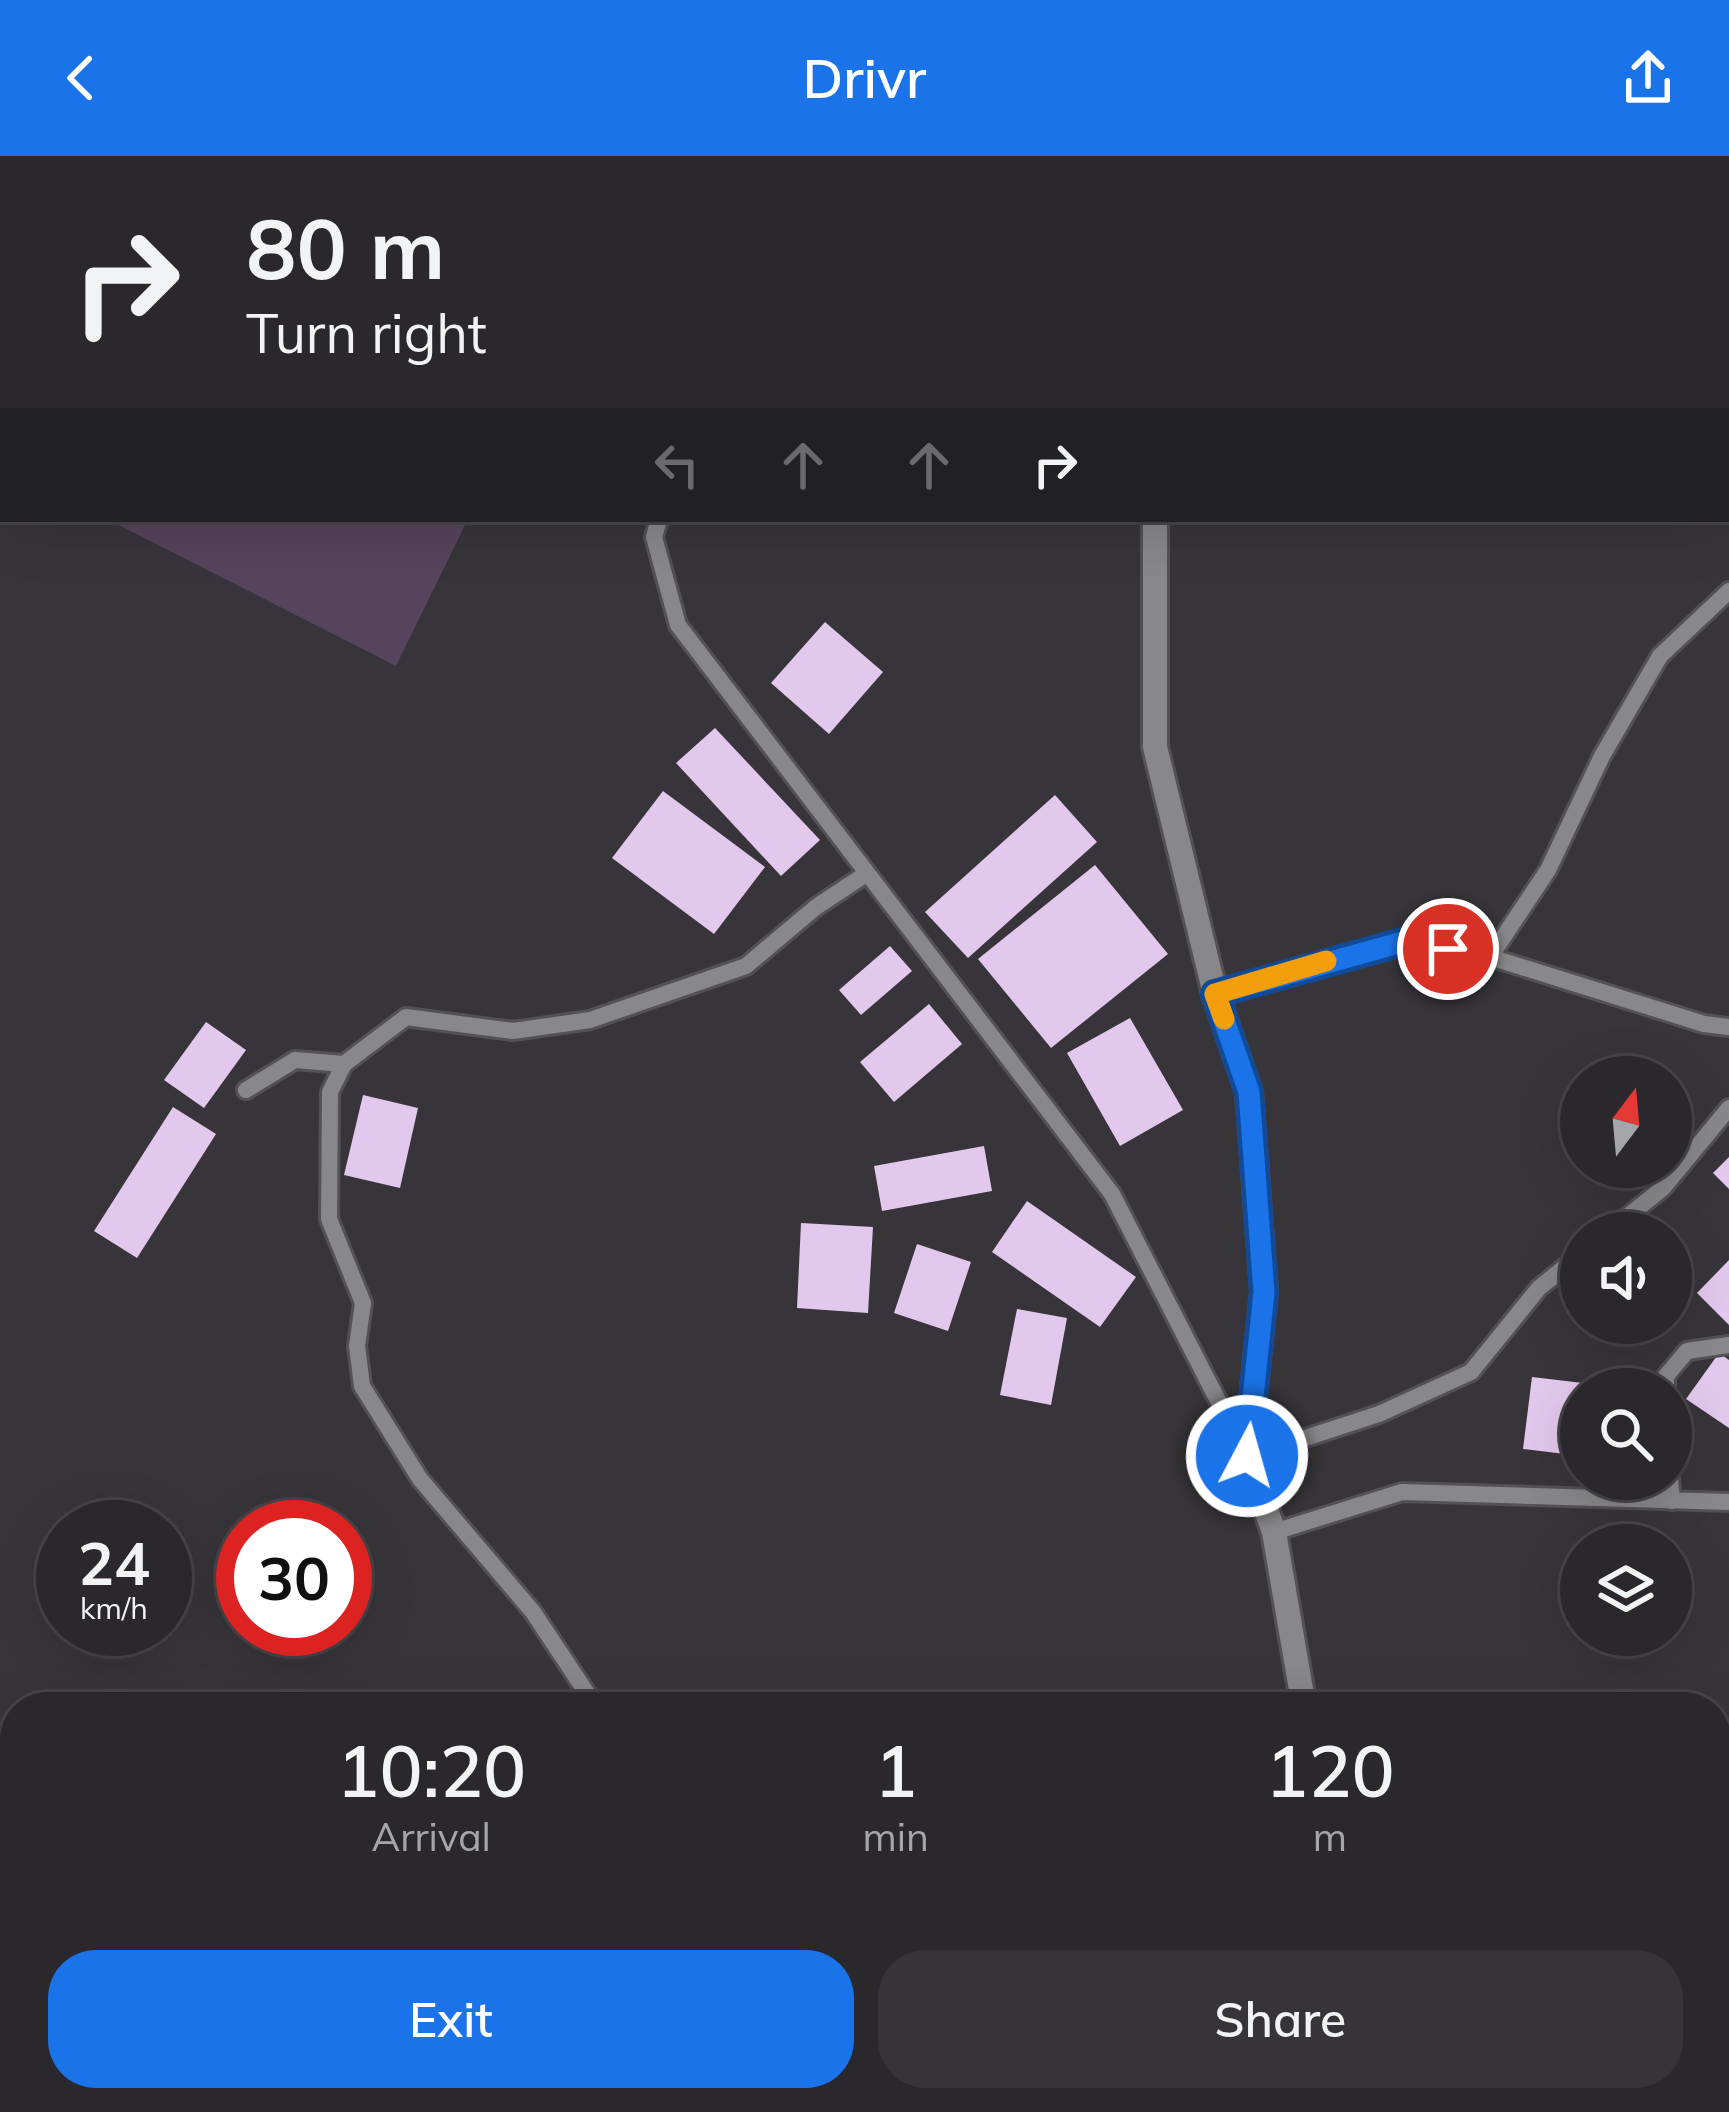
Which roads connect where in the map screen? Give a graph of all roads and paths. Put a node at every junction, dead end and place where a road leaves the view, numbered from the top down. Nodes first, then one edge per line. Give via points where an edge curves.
1 (658, 522) edge
2 (1155, 522) edge
3 (1729, 591) edge
4 (866, 874) junction
5 (1490, 957) junction
6 (1215, 994) junction
7 (1729, 1027) edge
8 (344, 1064) junction
9 (246, 1090) dead end
10 (1729, 1108) edge
11 (1633, 1212) edge
12 (1560, 1271) edge
13 (1729, 1345) edge
14 (1673, 1368) edge
15 (1247, 1456) junction
16 (1672, 1501) joint
17 (1729, 1502) edge
18 (1274, 1532) junction
19 (586, 1692) edge
20 (1301, 1692) edge

1 - 4 lane via 654,537 678,626
2 - 6 street via 1155,747
3 - 5 lane via 1660,656 1548,870
4 - 8 lane via 746,966 590,1020 513,1031 406,1017
4 - 15 lane via 1112,1194
5 - 6 lane via 1406,941
5 - 7 lane
6 - 15 street via 1249,1092 1264,1292
8 - 9 lane via 295,1060
8 - 19 lane via 330,1092 329,1219 363,1304 362,1386 420,1479 533,1612
10 - 11 lane
12 - 15 lane via 1471,1372 1379,1414
13 - 14 lane via 1687,1351
15 - 18 street
16 - 17 lane
16 - 18 lane via 1402,1492
18 - 20 street

